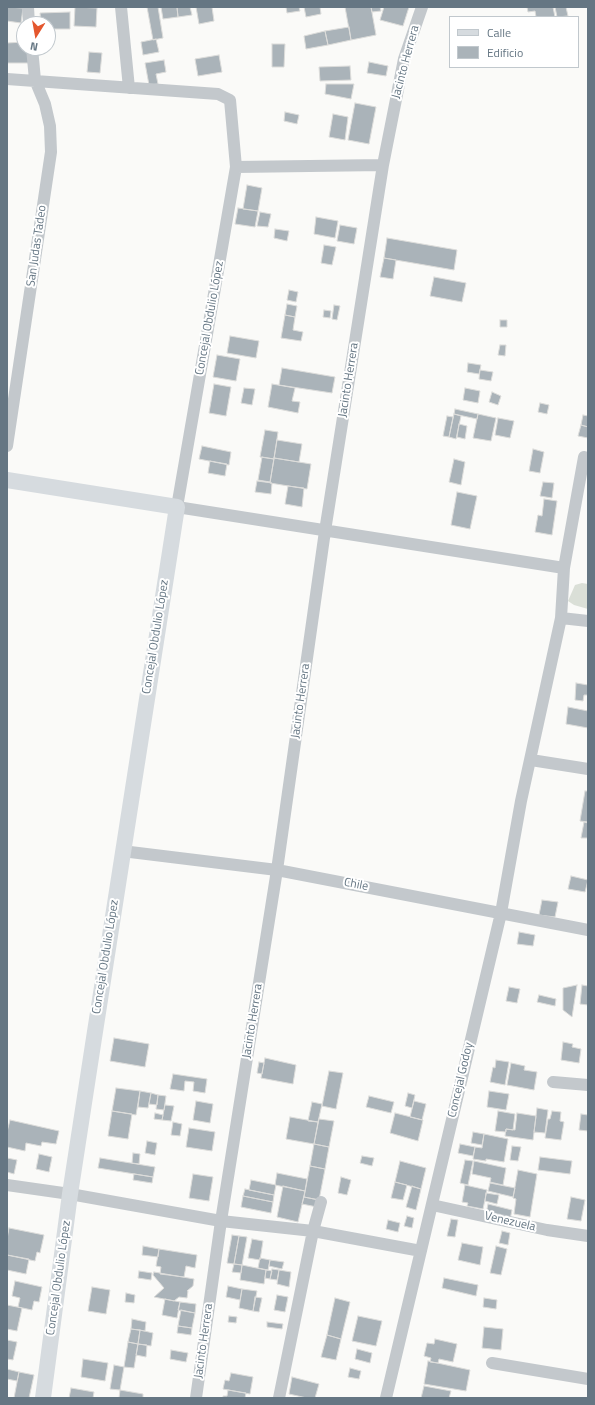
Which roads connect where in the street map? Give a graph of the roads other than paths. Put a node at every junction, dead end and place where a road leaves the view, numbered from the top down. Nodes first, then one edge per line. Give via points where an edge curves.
1 (121, 7) edge
2 (422, 7) edge
3 (33, 56) edge
4 (7, 79) edge
5 (35, 80) junction
6 (129, 88) junction
7 (383, 165) junction
8 (236, 167) junction
9 (7, 446) edge
10 (586, 458) edge
11 (7, 480) edge
12 (177, 507) junction
13 (325, 531) junction
14 (564, 568) junction
15 (561, 618) junction
16 (588, 621) edge
17 (531, 760) junction
18 (588, 769) edge
19 (122, 851) junction
20 (277, 870) junction
21 (501, 913) junction
22 (588, 930) edge
23 (553, 1082) dead end
24 (588, 1085) edge
25 (7, 1185) edge
26 (70, 1194) junction
27 (321, 1202) dead end
28 (432, 1205) junction
29 (221, 1221) junction
30 (313, 1231) junction
31 (588, 1236) edge
32 (422, 1251) junction
33 (492, 1363) dead end
34 (588, 1379) edge
35 (43, 1398) edge
36 (196, 1398) edge
37 (279, 1398) edge
38 (386, 1398) edge

1 - 6 street
2 - 7 street, Jacinto Herrera via 404,59
3 - 5 street, San Judas Tadeo
4 - 5 street, Concejal Obdulio López
5 - 6 street, Concejal Obdulio López
5 - 9 street, San Judas Tadeo via 45,104 50,126 51,152
6 - 8 street, Concejal Obdulio López via 218,94 230,100
7 - 8 street
7 - 13 street, Jacinto Herrera
8 - 12 street, Concejal Obdulio López
10 - 14 street, Concejal Godoy
11 - 12 street
12 - 13 street
12 - 19 street, Concejal Obdulio López
13 - 14 street
13 - 20 street, Jacinto Herrera
14 - 15 street, Concejal Godoy
15 - 16 street
15 - 17 street, Concejal Godoy
17 - 18 street
17 - 21 street, Concejal Godoy
19 - 20 street, Chile
19 - 26 street, Concejal Obdulio López
20 - 21 street, Chile
20 - 29 street, Jacinto Herrera
21 - 22 street, Chile
21 - 28 street, Concejal Godoy
23 - 24 street
25 - 26 street
26 - 29 street
26 - 35 street, Concejal Obdulio López
27 - 30 street
28 - 31 street, Venezuela via 547,1230
28 - 32 street, Concejal Godoy
29 - 30 street
29 - 36 street, Jacinto Herrera
30 - 32 street
30 - 37 street
32 - 38 street, Concejal Godoy
33 - 34 street

